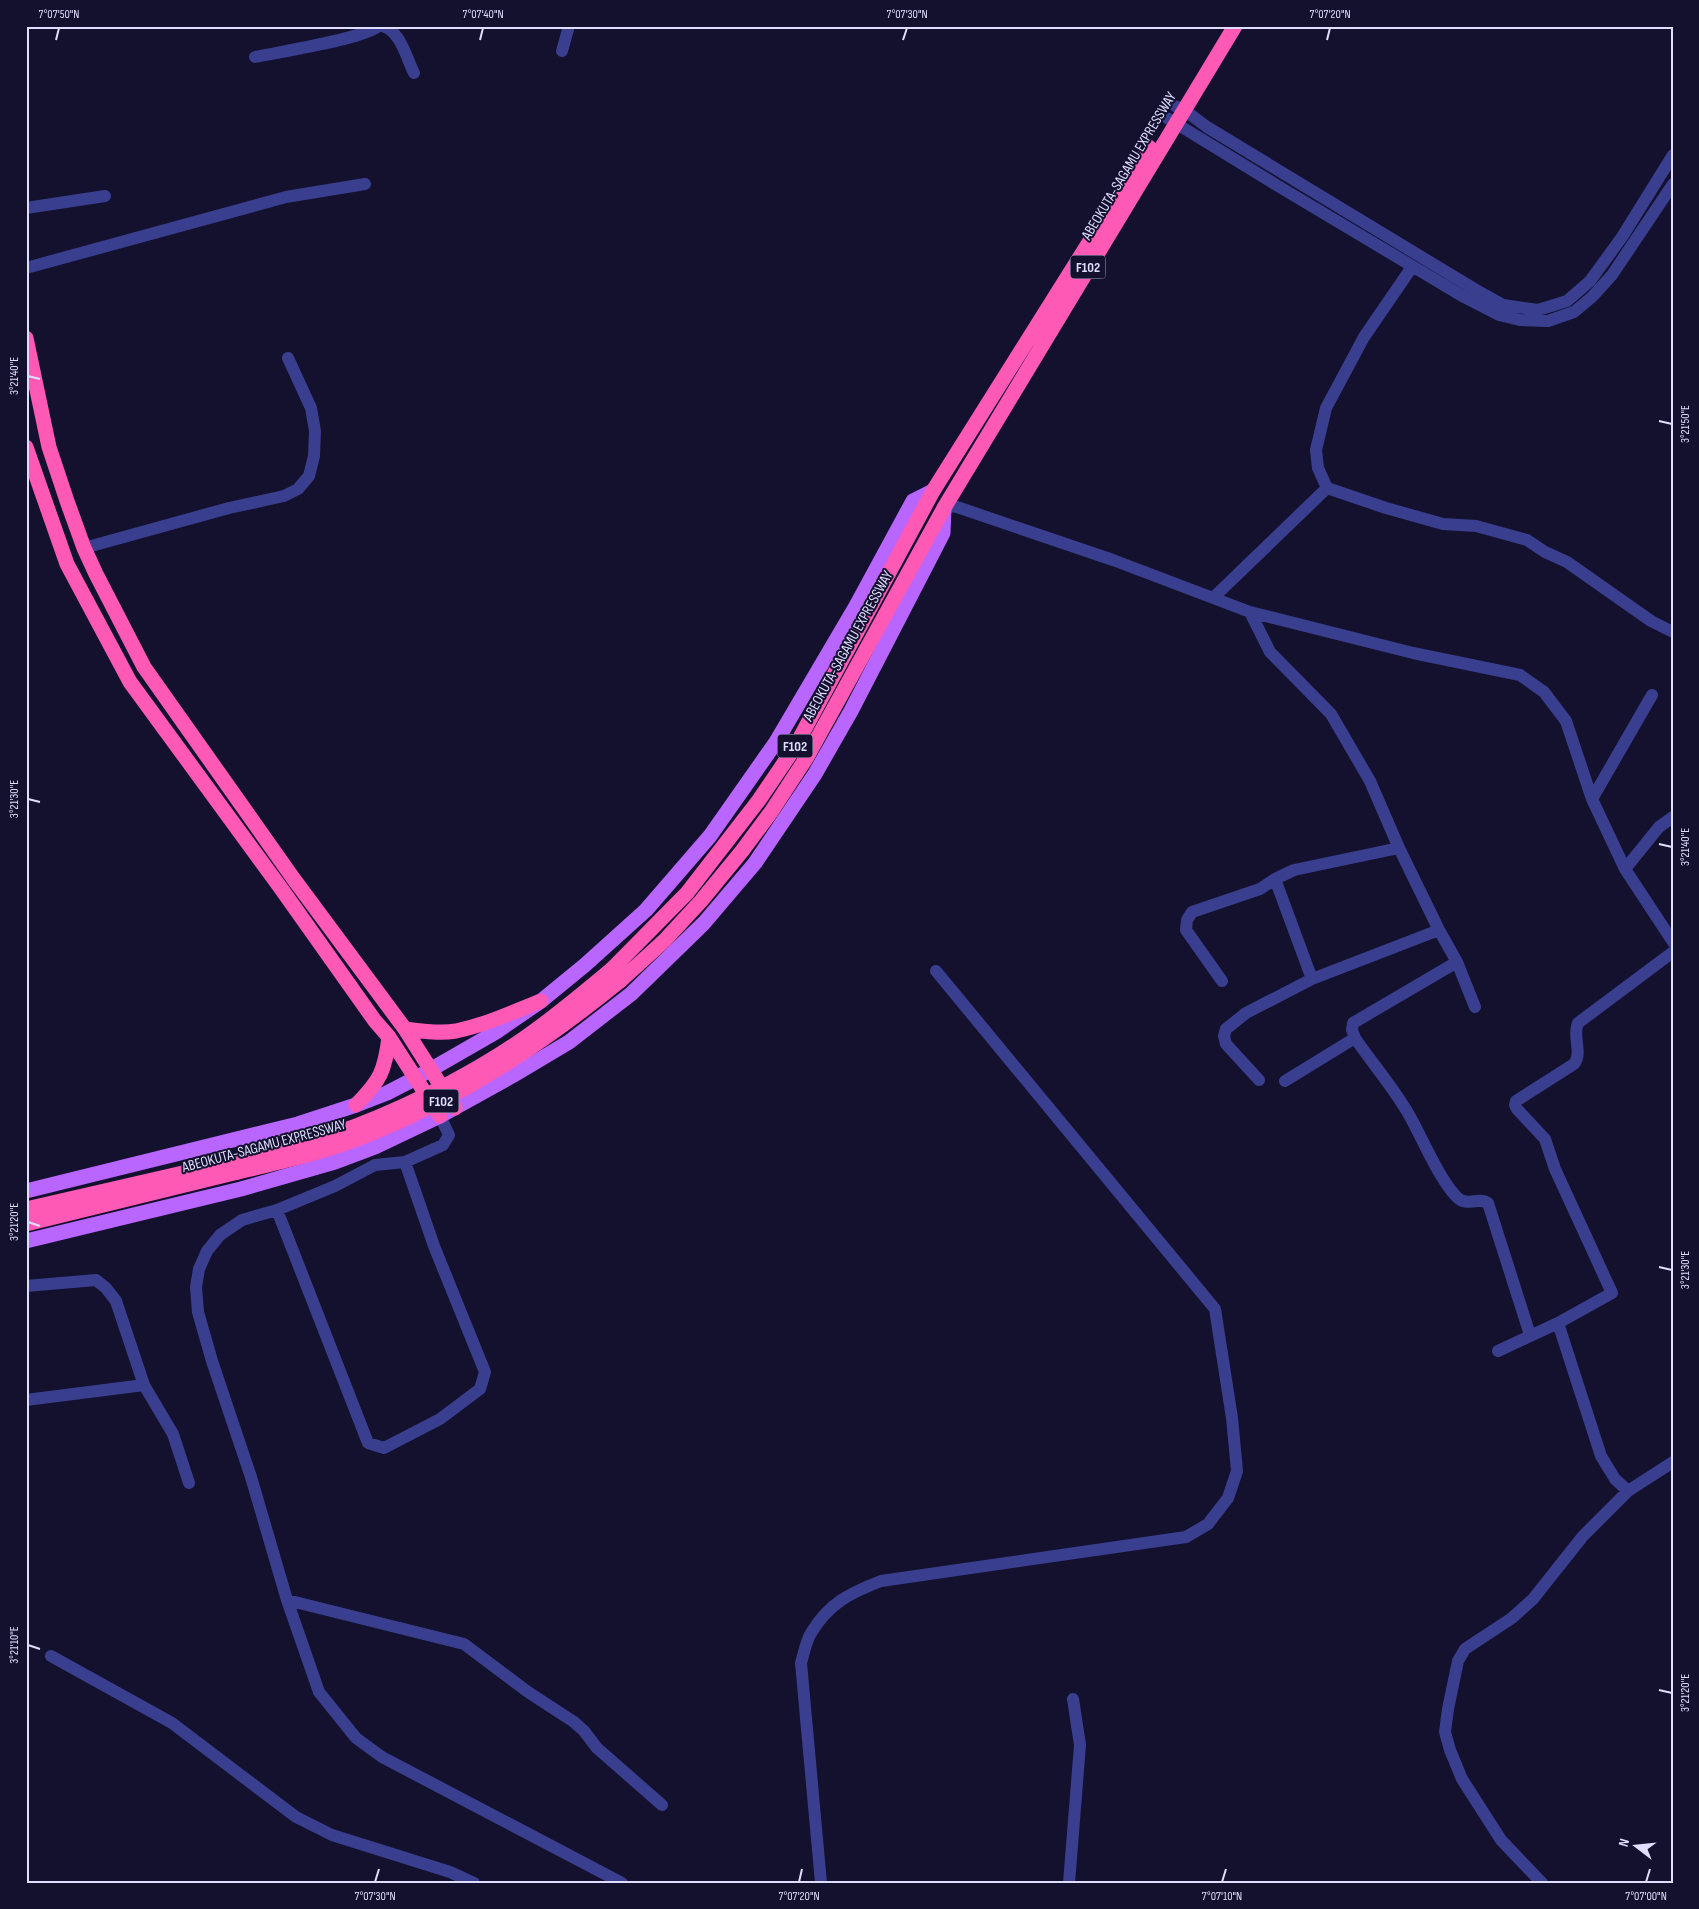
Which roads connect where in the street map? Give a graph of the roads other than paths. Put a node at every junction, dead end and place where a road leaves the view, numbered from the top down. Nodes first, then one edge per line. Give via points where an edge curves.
1 (378, 26) edge
2 (382, 26) edge
3 (570, 26) edge
4 (1223, 26) edge
5 (1235, 26) edge
6 (562, 51) dead end
7 (254, 57) dead end
8 (414, 73) dead end
9 (1175, 114) junction
10 (1673, 155) edge
11 (365, 184) dead end
12 (1673, 184) edge
13 (105, 196) dead end
14 (26, 208) edge
15 (1412, 266) junction
16 (26, 268) edge
17 (26, 338) edge
18 (288, 358) dead end
19 (27, 451) edge
20 (1327, 488) junction
21 (933, 491) junction
22 (944, 508) junction
23 (84, 548) junction
24 (96, 574) junction
25 (77, 584) junction
26 (1213, 598) junction
27 (1250, 612) junction
28 (1673, 632) edge
29 (1652, 695) dead end
30 (1592, 799) junction
31 (1673, 817) edge
32 (1400, 848) junction
33 (1624, 870) junction
34 (1276, 879) junction
35 (1439, 930) junction
36 (1673, 942) edge
37 (1673, 952) edge
38 (1457, 962) junction
39 (936, 971) dead end
40 (616, 975) junction
41 (1312, 979) junction
42 (1222, 981) dead end
43 (541, 1001) junction
44 (1475, 1007) dead end
45 (405, 1029) junction
46 (389, 1037) junction
47 (1355, 1038) junction
48 (431, 1069) junction
49 (416, 1078) junction
50 (1259, 1080) dead end
51 (1285, 1081) dead end
52 (356, 1105) junction
53 (455, 1108) junction
54 (440, 1116) junction
55 (405, 1162) junction
56 (237, 1166) junction
57 (26, 1191) edge
58 (26, 1209) edge
59 (277, 1210) junction
60 (26, 1224) edge
61 (26, 1241) edge
62 (26, 1286) edge
63 (1558, 1323) junction
64 (1530, 1336) junction
65 (1498, 1351) dead end
66 (144, 1385) junction
67 (26, 1400) edge
68 (1673, 1462) edge
69 (189, 1483) dead end
70 (1628, 1491) junction
71 (287, 1600) junction
72 (51, 1656) dead end
73 (1073, 1699) dead end
74 (662, 1805) dead end
75 (474, 1883) edge
76 (622, 1883) edge
77 (821, 1883) edge
78 (1069, 1883) edge
79 (1542, 1883) edge

1 - 7 street via 373,31 341,40
2 - 8 street via 395,33
3 - 6 street
4 - 9 highway, ABEOKUTA-SAGAMU EXPRESSWAY / F102
5 - 9 highway, ABEOKUTA-SAGAMU EXPRESSWAY / F102
9 - 10 street via 1207,127 1503,305 1538,310 1567,301 1590,282
9 - 15 street via 1278,186
9 - 21 highway, ABEOKUTA-SAGAMU EXPRESSWAY / F102
9 - 22 highway, ABEOKUTA-SAGAMU EXPRESSWAY / F102
11 - 16 street via 286,197
12 - 15 street via 1612,275 1592,297 1574,312 1548,321 1499,315
13 - 14 street
15 - 20 street via 1364,337 1326,408 1316,450 1318,468
17 - 23 highway via 49,447
18 - 23 street via 311,408 315,431 309,476 298,488 284,496
19 - 25 highway
20 - 26 street
20 - 28 street via 1444,524 1476,526 1527,540 1567,562 1651,621
21 - 40 highway, ABEOKUTA-SAGAMU EXPRESSWAY / F102 via 795,747 687,893
21 - 43 main road via 913,501 776,742 710,836 646,910
22 - 26 street via 954,506
22 - 40 highway, ABEOKUTA-SAGAMU EXPRESSWAY / F102 via 807,757 771,812 701,901 664,941
22 - 53 main road via 943,533 850,711 815,774 755,863 704,923 631,994 569,1042
23 - 24 highway
24 - 25 highway
24 - 45 highway via 144,667 293,878
25 - 46 highway via 130,682
26 - 27 street
27 - 30 street via 1413,653 1520,675 1544,692 1566,721
27 - 32 street via 1270,652 1332,714 1370,781
29 - 30 street
30 - 33 street
31 - 33 street via 1659,827
32 - 34 street via 1294,870
32 - 35 street
33 - 36 street
34 - 41 street
34 - 42 street via 1260,889 1192,912 1187,920 1186,930
35 - 38 street
35 - 41 street
37 - 63 street via 1578,1023 1578,1057 1574,1064 1516,1101 1517,1109 1545,1139 1612,1293
38 - 44 street
38 - 47 street via 1353,1023
39 - 77 street via 1215,1308 1237,1471 1228,1498 1208,1524 1186,1537 881,1580 850,1593 829,1609 810,1634 801,1662
40 - 56 highway, ABEOKUTA-SAGAMU EXPRESSWAY / F102, bridge via 497,1055 431,1092 357,1126
41 - 50 street via 1246,1013 1226,1028 1226,1044
43 - 45 highway via 486,1023 454,1031
43 - 48 main road via 496,1032
45 - 48 highway
46 - 49 highway
46 - 52 highway via 381,1074 373,1088
47 - 51 street
47 - 64 street via 1407,1111 1446,1182 1460,1200 1484,1200 1488,1203
48 - 49 main road
48 - 53 highway
49 - 52 main road
49 - 54 highway
52 - 57 main road via 298,1124
53 - 54 main road
54 - 55 street via 449,1135 443,1145
54 - 61 main road via 335,1162 241,1189
55 - 59 street via 375,1165
55 - 59 street via 434,1246 485,1372 480,1389 440,1419 384,1448 368,1443
56 - 58 highway, ABEOKUTA-SAGAMU EXPRESSWAY / F102
56 - 60 highway, ABEOKUTA-SAGAMU EXPRESSWAY / F102
59 - 71 street via 242,1220 220,1235 207,1251 196,1286 198,1312 207,1345
62 - 66 street via 96,1280 106,1288 116,1301
63 - 64 street
63 - 70 street via 1600,1456 1615,1479
64 - 65 street
66 - 67 street
66 - 69 street via 173,1434
68 - 70 street
70 - 79 street via 1583,1536 1533,1599 1512,1618 1465,1649 1453,1679 1446,1732 1462,1779 1501,1840
71 - 74 street via 464,1644 574,1722 597,1748
71 - 76 street via 318,1692 356,1738 382,1757
72 - 75 street via 172,1724 296,1817 332,1835 450,1872
73 - 78 street via 1080,1745

